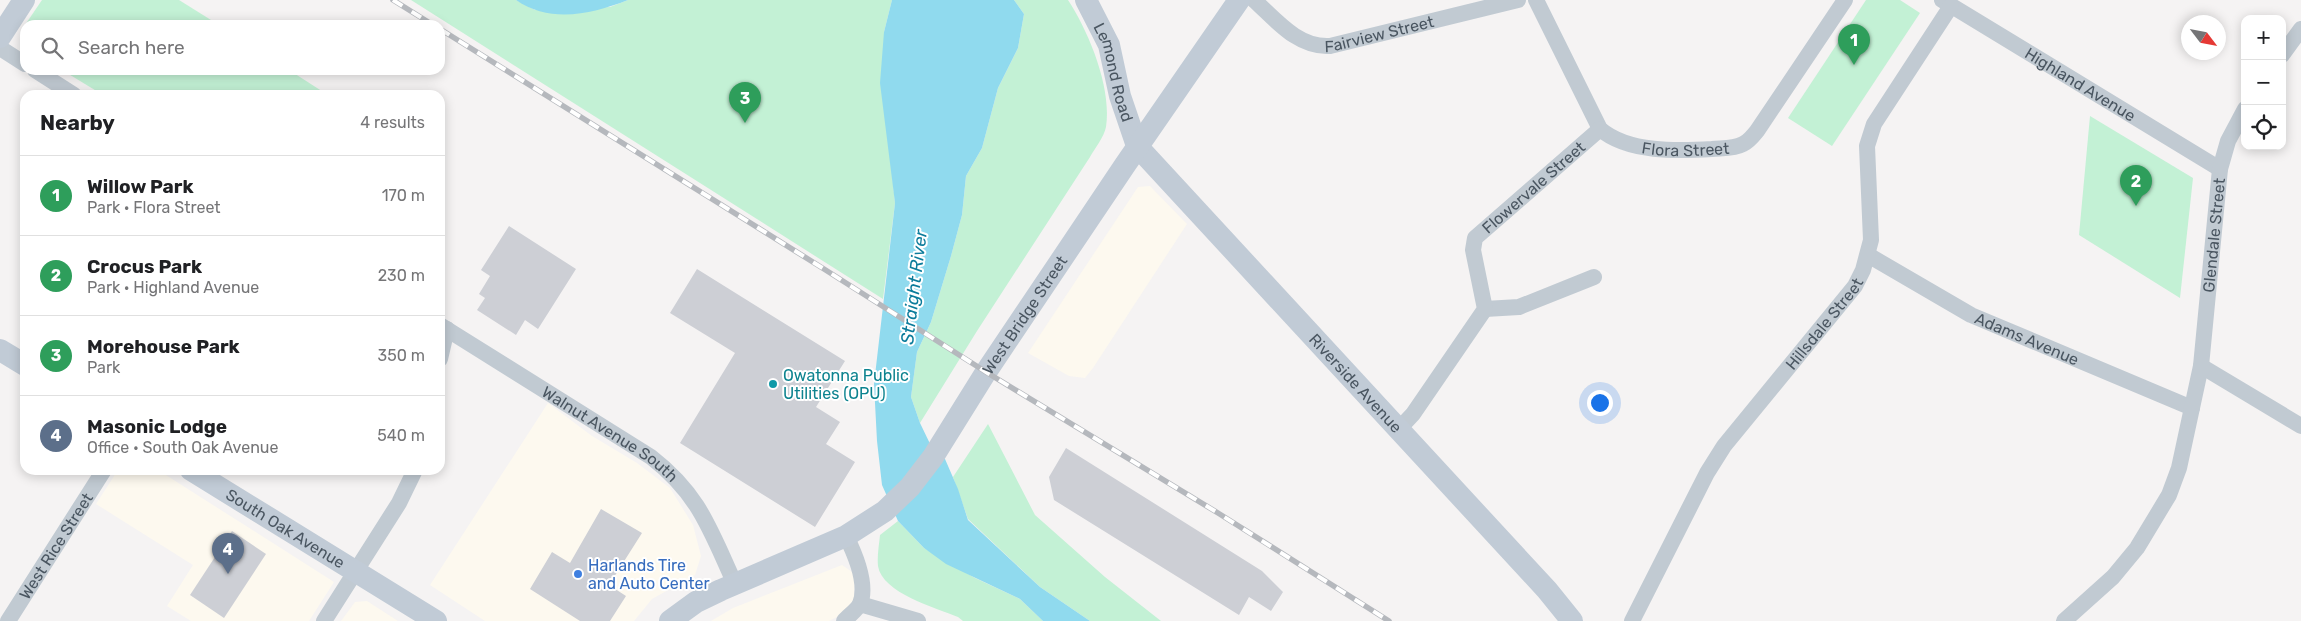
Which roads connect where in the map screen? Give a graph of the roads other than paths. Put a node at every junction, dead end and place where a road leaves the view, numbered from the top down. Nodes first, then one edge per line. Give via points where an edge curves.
1 (1086, 0) edge
2 (1239, 0) edge
3 (1254, 0) edge
4 (1518, 0) edge
5 (1536, 0) edge
6 (1845, 0) edge
7 (16, 3) edge
8 (1947, 3) edge
9 (2301, 29) edge
10 (0, 38) edge
11 (0, 48) edge
12 (2286, 50) edge
13 (20, 61) edge
14 (43, 75) edge
15 (66, 90) edge
16 (2241, 117) edge
17 (1600, 129) junction
18 (1137, 146) junction
19 (2220, 169) junction
20 (1868, 255) junction
21 (1594, 277) dead end
22 (1485, 309) junction
23 (445, 328) edge
24 (0, 350) edge
25 (20, 362) edge
26 (2201, 366) junction
27 (2192, 408) junction
28 (2301, 426) edge
29 (1398, 430) junction
30 (101, 475) edge
31 (199, 475) edge
32 (413, 475) edge
33 (846, 536) junction
34 (354, 572) junction
35 (735, 584) junction
36 (860, 604) junction
37 (8, 621) edge
38 (324, 621) edge
39 (436, 621) edge
40 (670, 621) edge
41 (844, 621) edge
42 (918, 621) edge
43 (1572, 621) edge
44 (1632, 621) edge
45 (2064, 621) edge

1 - 18 main road, Lemond Road via 1109,45 1120,96
2 - 18 main road, West Bridge Street
3 - 4 street, Fairview Street via 1295,36 1318,47
5 - 17 street
6 - 17 street, Flora Street via 1757,131 1742,145 1661,151 1612,138
7 - 10 main road
8 - 19 street, Highland Avenue
8 - 20 street, Hillsdale Street via 1869,134 1871,240
9 - 12 street
11 - 13 street
14 - 15 street
16 - 19 street, Glendale Street via 2228,141
17 - 22 street, Flowervale Street via 1475,238 1473,250
18 - 29 main road, Riverside Avenue
18 - 33 main road, West Bridge Street via 910,487 872,521
19 - 26 street, Glendale Street
20 - 27 street, Adams Avenue via 1971,314
20 - 44 street, Hillsdale Street via 1855,286 1724,446 1706,474
21 - 22 street via 1519,307
22 - 29 street via 1413,414
23 - 35 street, Walnut Avenue South via 672,473 703,514
24 - 25 main road
26 - 27 street, Glendale Street
26 - 28 street
27 - 45 street via 2178,468 2169,495 2154,522 2114,577
29 - 43 main road, Riverside Avenue
30 - 37 street, West Rice Street
31 - 34 main road, South Oak Avenue
32 - 34 street
33 - 35 main road, West Bridge Street
33 - 36 street via 856,555 862,580
34 - 38 street
34 - 39 main road, South Oak Avenue
35 - 40 main road, West Bridge Street via 696,602
36 - 41 street
36 - 42 street

